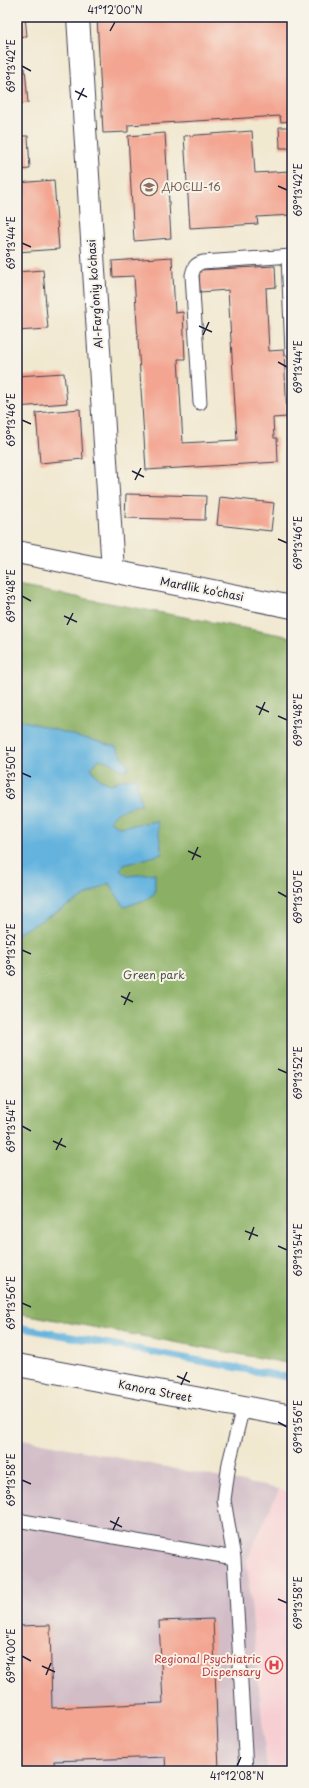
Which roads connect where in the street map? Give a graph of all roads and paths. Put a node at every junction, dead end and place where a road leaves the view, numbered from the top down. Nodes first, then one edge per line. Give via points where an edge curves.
1 (78, 17) edge
2 (290, 256) edge
3 (292, 352) edge
4 (200, 403) dead end
5 (17, 552) edge
6 (113, 571) junction
7 (292, 607) edge
8 (17, 1365) edge
9 (243, 1407) junction
10 (292, 1416) edge
11 (17, 1520) edge
12 (234, 1558) junction
13 (246, 1771) edge

1 - 6 street, Al-Farg‘oniy ko‘chasi
2 - 3 lane
2 - 4 lane via 203,262 194,268 192,275
5 - 6 street, Mardlik ko‘chasi
6 - 7 street, Mardlik ko‘chasi
8 - 9 street, Kanora Street
9 - 10 street, Kanora Street
9 - 12 lane via 229,1463 224,1500
11 - 12 lane
12 - 13 lane

